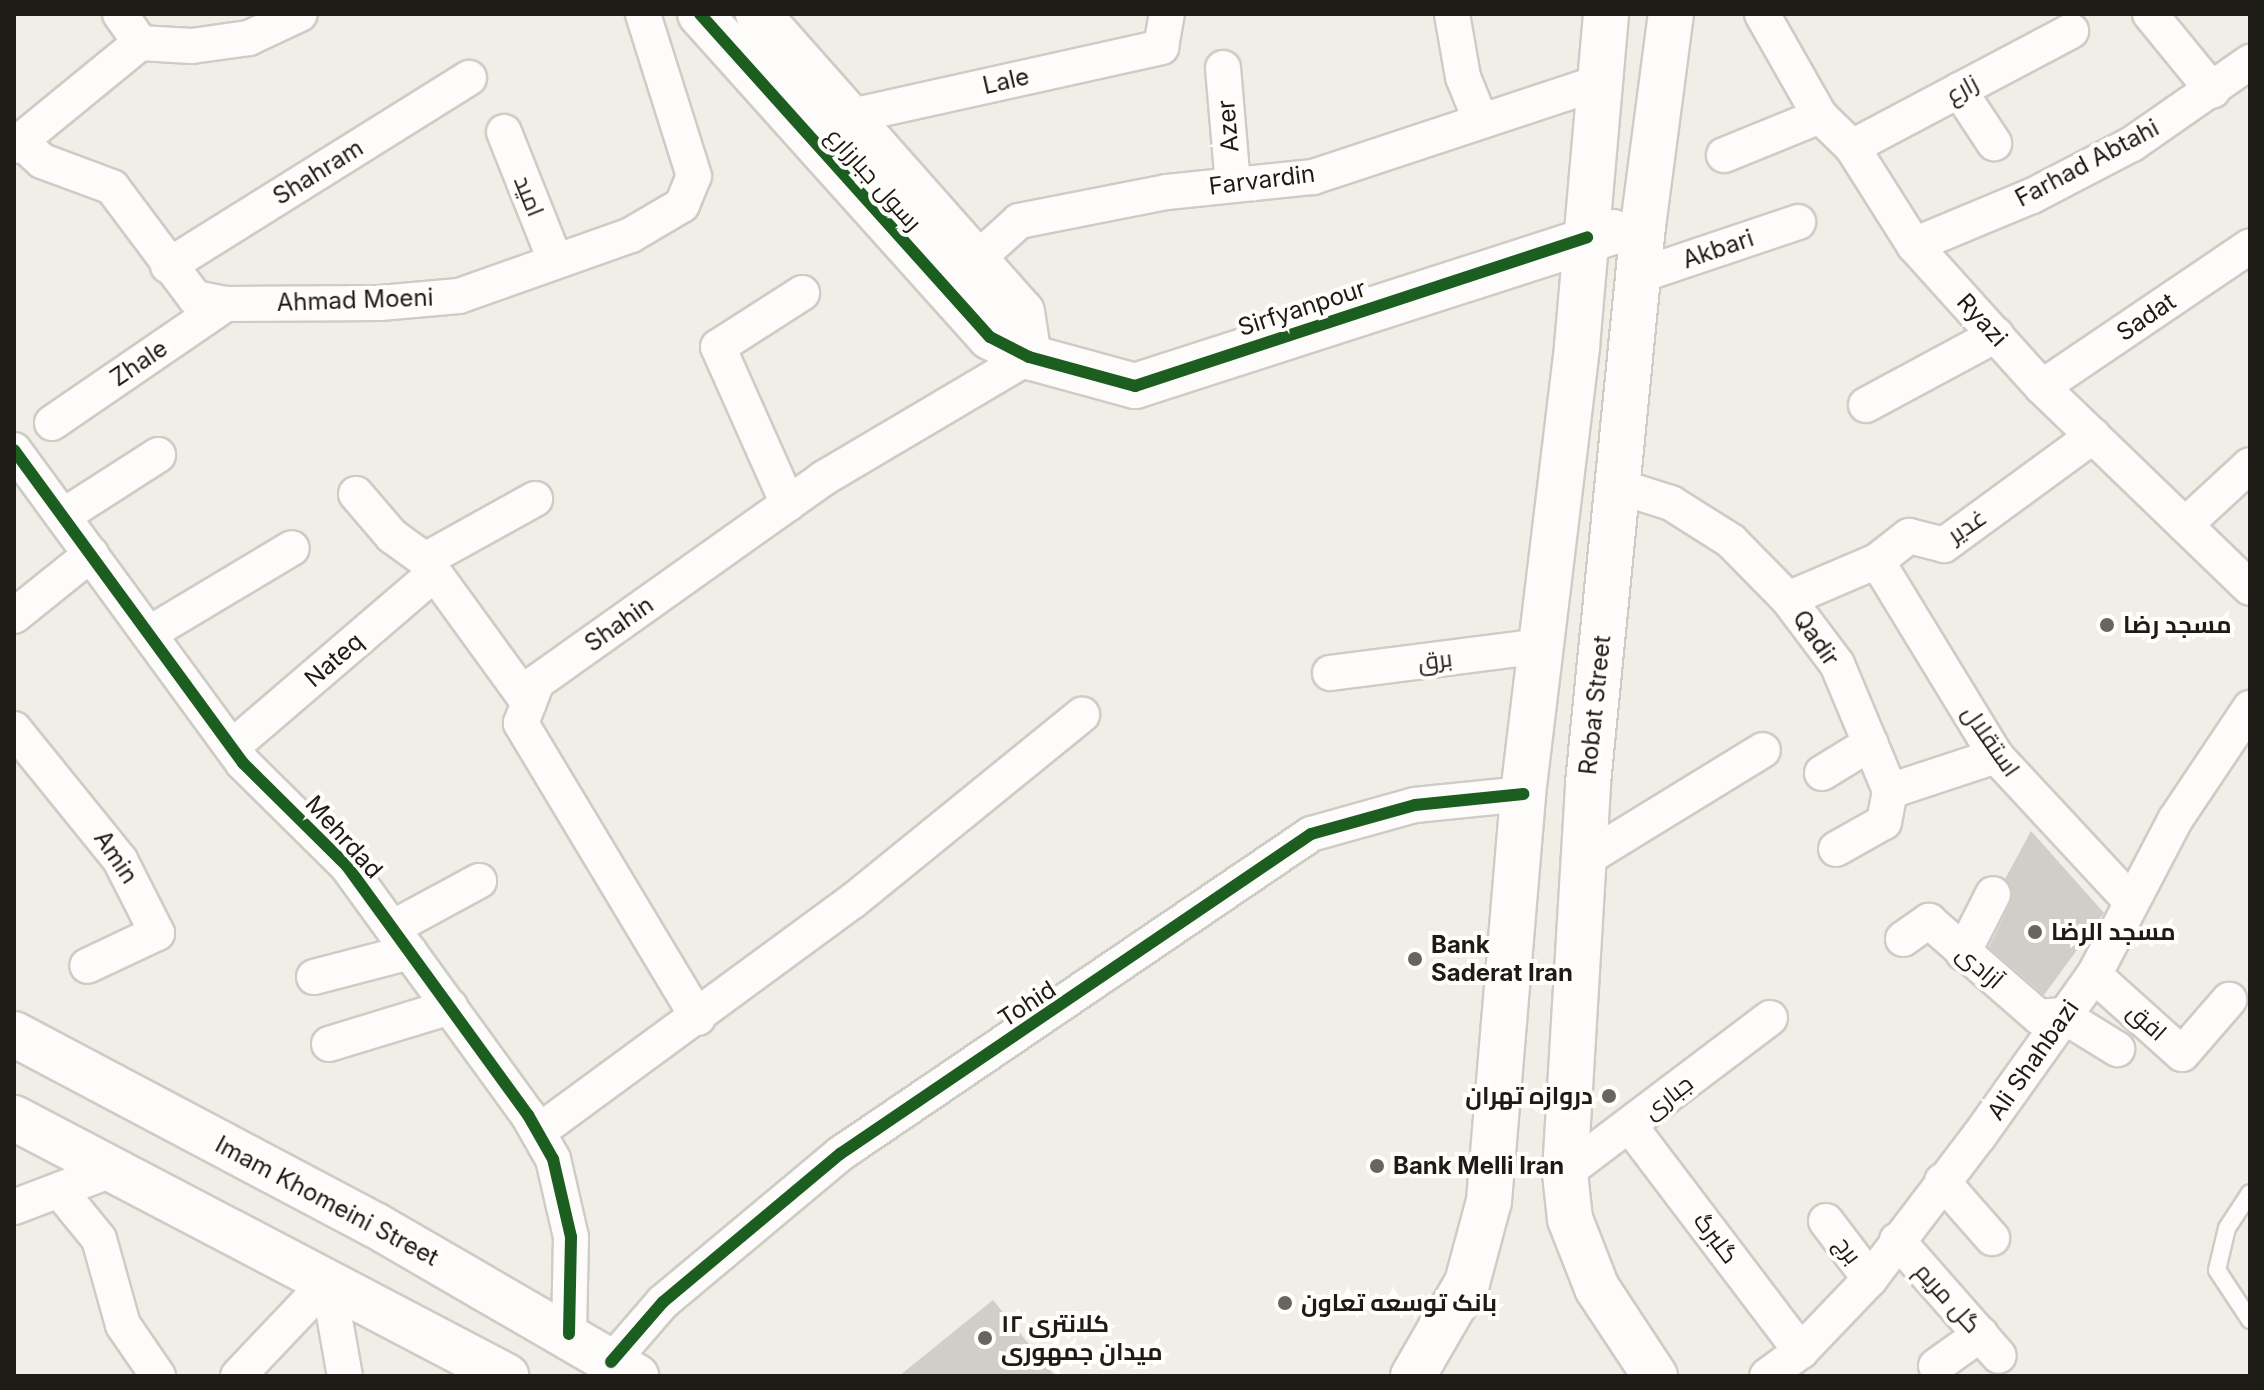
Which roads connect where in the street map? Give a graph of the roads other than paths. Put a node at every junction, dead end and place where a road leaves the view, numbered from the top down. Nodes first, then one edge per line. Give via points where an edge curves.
1 (120, 14) edge
2 (300, 14) edge
3 (643, 14) edge
4 (700, 14) edge
5 (758, 14) edge
6 (1452, 14) edge
7 (1606, 14) edge
8 (1671, 14) edge
9 (1762, 14) edge
10 (2150, 14) edge
11 (1164, 30) edge
12 (2071, 31) dead end
13 (140, 43) junction
14 (2250, 62) edge
15 (1223, 68) dead end
16 (469, 78) dead end
17 (1600, 82) junction
18 (1959, 90) junction
19 (2213, 91) junction
20 (851, 116) junction
21 (1820, 116) junction
22 (1480, 119) junction
23 (504, 132) dead end
24 (1994, 143) dead end
25 (17, 144) edge
26 (1852, 147) junction
27 (1724, 155) dead end
28 (1233, 184) junction
29 (1798, 222) dead end
30 (1643, 226) junction
31 (1587, 237) junction
32 (1914, 245) junction
33 (2250, 246) edge
34 (555, 260) junction
35 (976, 260) junction
36 (168, 266) junction
37 (1638, 276) junction
38 (802, 293) dead end
39 (226, 304) junction
40 (1996, 335) junction
41 (1029, 357) junction
42 (2042, 387) junction
43 (1866, 405) dead end
44 (52, 423) dead end
45 (2093, 436) junction
46 (14, 450) edge
47 (158, 455) dead end
48 (2250, 465) edge
49 (1617, 486) junction
50 (356, 494) dead end
51 (535, 499) dead end
52 (788, 504) junction
53 (63, 516) junction
54 (2185, 525) junction
55 (292, 548) dead end
56 (91, 554) junction
57 (1877, 561) junction
58 (430, 567) junction
59 (2250, 588) edge
60 (1788, 599) junction
61 (14, 616) edge
62 (150, 633) junction
63 (1541, 646) junction
64 (1330, 673) dead end
65 (529, 703) junction
66 (2250, 708) edge
67 (1082, 715) dead end
68 (14, 729) edge
69 (1871, 743) junction
70 (232, 747) junction
71 (1763, 750) dead end
72 (1996, 756) junction
73 (1822, 773) dead end
74 (1890, 791) junction
75 (1523, 794) junction
76 (1836, 849) dead end
77 (1582, 861) junction
78 (479, 881) dead end
79 (1993, 894) dead end
80 (2130, 900) junction
81 (1903, 939) dead end
82 (401, 940) junction
83 (1963, 953) junction
84 (87, 966) dead end
85 (2094, 975) junction
86 (314, 977) dead end
87 (2229, 1000) dead end
88 (450, 1007) junction
89 (2062, 1015) junction
90 (698, 1018) junction
91 (1770, 1018) dead end
92 (14, 1034) edge
93 (329, 1044) dead end
94 (2117, 1049) dead end
95 (14, 1118) edge
96 (1630, 1126) junction
97 (538, 1132) junction
98 (114, 1169) junction
99 (1565, 1173) junction
100 (1942, 1181) junction
101 (59, 1190) junction
102 (2250, 1193) edge
103 (14, 1207) edge
104 (1826, 1221) dead end
105 (1992, 1238) dead end
106 (1897, 1240) junction
107 (1870, 1279) junction
108 (328, 1281) junction
109 (2250, 1320) edge
110 (569, 1334) junction
111 (1801, 1351) junction
112 (1936, 1366) dead end
113 (624, 1369) edge
114 (158, 1376) edge
115 (238, 1376) edge
116 (345, 1376) edge
117 (506, 1376) edge
118 (1413, 1376) edge
119 (1655, 1376) edge
120 (1767, 1376) edge

1 - 13 street
2 - 13 street via 249,38 192,46
3 - 34 street, Ahmad Moeni via 694,176 682,205 631,235
4 - 41 main road, رسول جبارزارع via 990,337
5 - 20 main road, رسول جبارزارع
6 - 22 street via 1463,77
7 - 17 main road
8 - 30 main road, Robat Street
9 - 21 street, Ryazi
10 - 19 street
11 - 20 street, Lale
12 - 18 street, زارع
13 - 25 street
14 - 19 street, Farhad Abtahi
15 - 28 street, Azer
16 - 36 street, Shahram
17 - 22 street, Farvardin
17 - 31 main road
18 - 24 street
18 - 26 street, زارع
19 - 32 street, Farhad Abtahi via 2132,144 2032,196
20 - 35 main road, رسول جبارزارع
21 - 26 street, Ryazi
21 - 27 street
22 - 28 street, Farvardin via 1313,177
23 - 34 street, امید
25 - 36 street, Ahmad Moeni via 42,161 112,187
26 - 32 street, Ryazi
28 - 35 street, Farvardin via 1019,221
29 - 37 street, Akbari
30 - 31 main road, Sirfyanpour
30 - 37 main road, Robat Street
31 - 41 main road, Sirfyanpour via 1135,386
31 - 63 main road
32 - 40 street, Ryazi
33 - 42 street, Sadat
34 - 39 street, Ahmad Moeni via 459,296
35 - 41 main road, رسول جبارزارع via 1022,312
36 - 39 street, Ahmad Moeni via 195,298
37 - 49 main road, Robat Street
38 - 52 street via 718,347
39 - 44 street, Zhale
40 - 42 street, Ryazi
40 - 43 street
41 - 52 street, Shahin
42 - 45 street, Ryazi
45 - 54 street, Ryazi
45 - 57 street, غدیر via 1944,545 1909,536
46 - 53 street, Mehrdad
47 - 53 street
48 - 54 street
49 - 60 street, Qadir via 1671,503 1731,541
49 - 77 main road, Robat Street
50 - 58 street via 392,536
51 - 58 street, Nateq
52 - 65 street, Shahin via 537,682
53 - 56 street, Mehrdad
54 - 59 street, Ryazi
55 - 62 street
56 - 61 street
56 - 62 street, Mehrdad
57 - 60 street, غدیر
57 - 72 street, استقلال
58 - 65 street
58 - 70 street, Nateq
60 - 69 street, Qadir via 1837,664
62 - 70 street, Mehrdad
63 - 64 street, برق
63 - 75 main road
65 - 90 street via 521,723 561,798
66 - 80 street, Ali Shahbazi
67 - 90 street
68 - 84 street, Amin via 120,860 157,933
69 - 73 street
69 - 74 street, Qadir
70 - 82 street, Mehrdad via 347,866
71 - 77 street
72 - 74 street
72 - 80 street, استقلال
74 - 76 street via 1884,822
75 - 113 street, Tohid via 1415,805 1311,834 840,1154 663,1302
75 - 118 main road via 1489,1201 1467,1283
77 - 99 main road, Robat Street
78 - 82 street
79 - 83 street
80 - 85 street, Ali Shahbazi
81 - 83 street, آزادی via 1929,921
82 - 86 street
82 - 88 street, Mehrdad
83 - 89 street, آزادی via 2039,1017
85 - 87 street, افق via 2182,1054
85 - 89 street, Ali Shahbazi
88 - 93 street
88 - 97 street, Mehrdad
89 - 94 street, آزادی
89 - 100 street, Ali Shahbazi
90 - 97 street
91 - 96 street, جباری
92 - 110 main road, Imam Khomeini Street
95 - 98 main road
96 - 99 street, جباری
96 - 111 street, گلبرگ
97 - 110 street, Mehrdad via 553,1159 571,1237
98 - 101 street
98 - 108 main road
99 - 119 main road, Robat Street via 1570,1219 1597,1288
100 - 105 street
100 - 106 street, Ali Shahbazi
101 - 103 street
101 - 114 street via 99,1239 123,1325
102 - 109 lane via 2227,1228 2217,1270
104 - 107 street, برج
106 - 107 street, Ali Shahbazi
106 - 112 street, گل مریم via 1990,1345
107 - 111 street, Ali Shahbazi
108 - 115 street
108 - 116 street
108 - 117 main road
110 - 113 main road, Imam Khomeini Street
111 - 120 street, Ali Shahbazi

